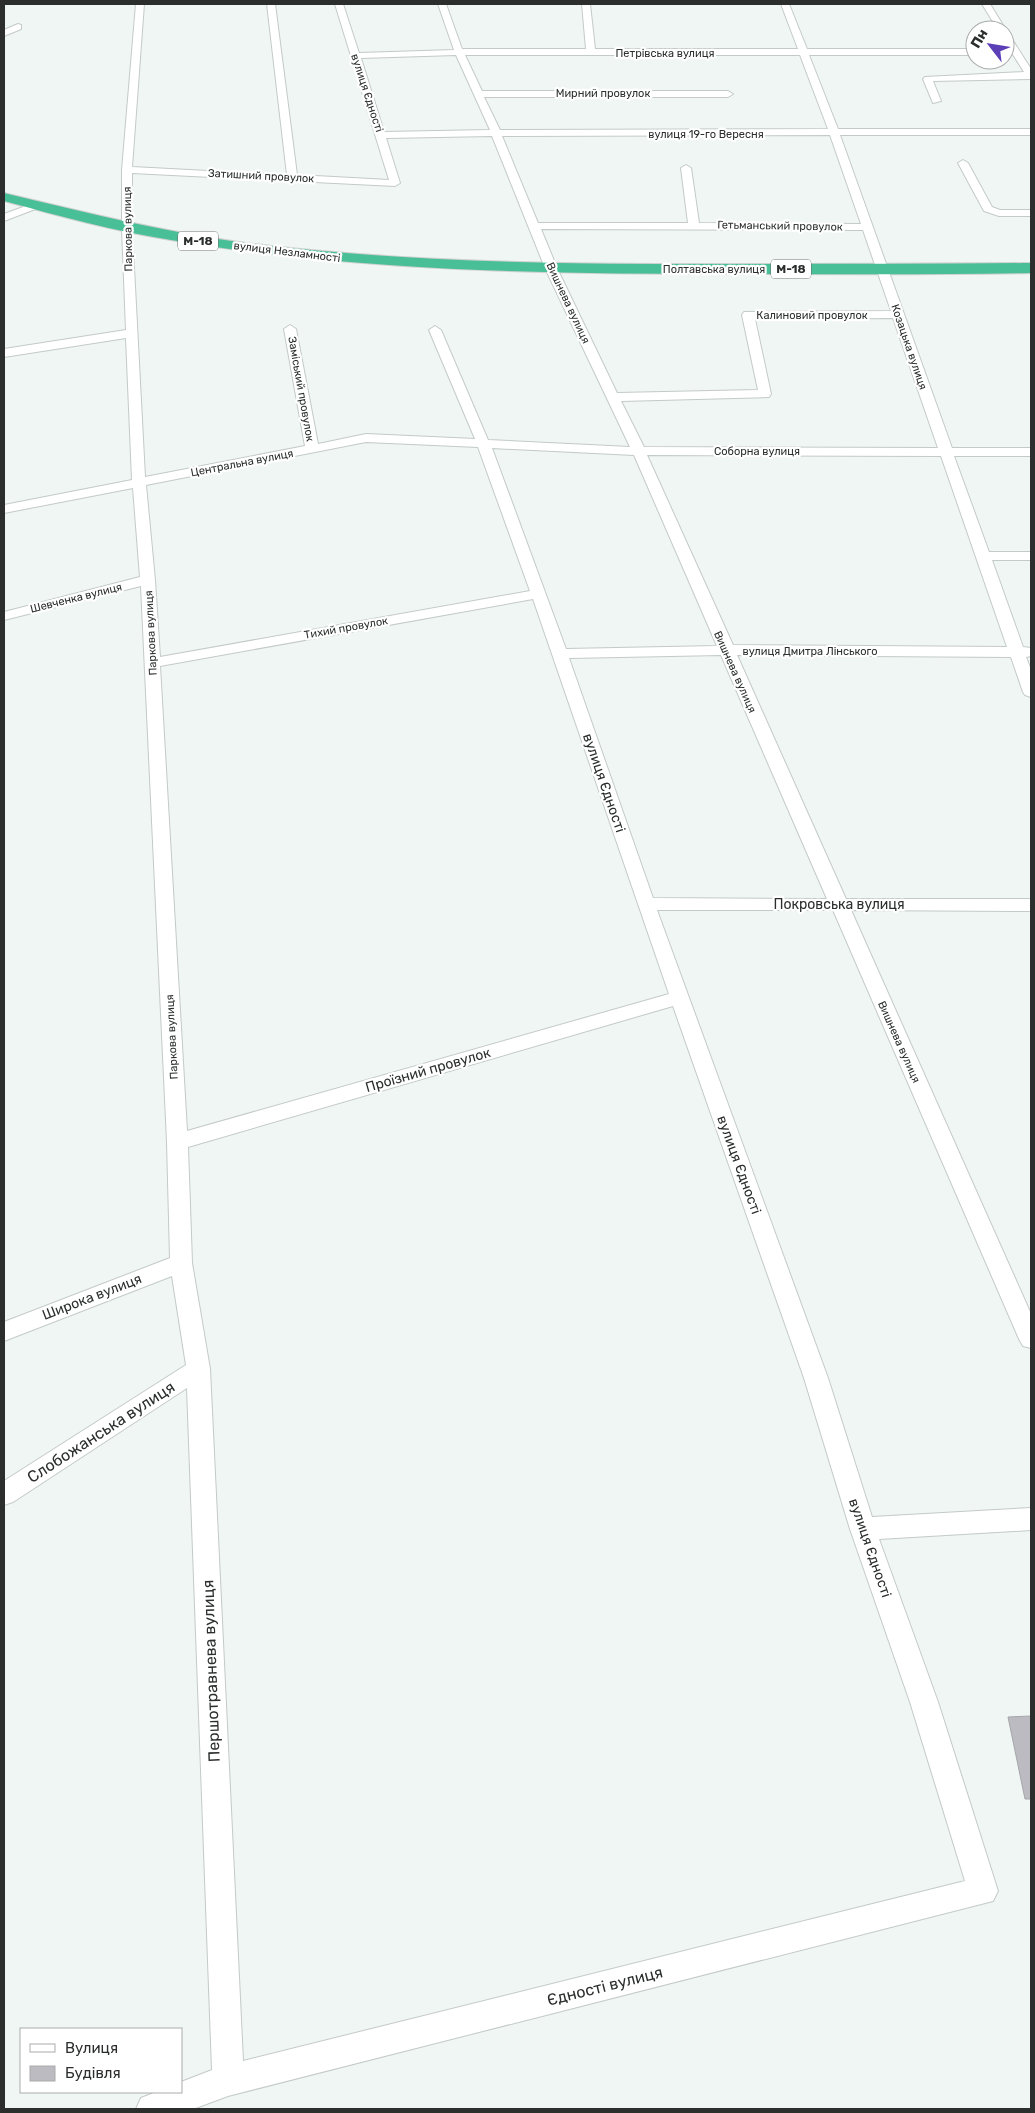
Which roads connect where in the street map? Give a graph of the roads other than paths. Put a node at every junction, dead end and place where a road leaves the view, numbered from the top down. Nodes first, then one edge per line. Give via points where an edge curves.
1 (140, 4) edge
2 (271, 4) edge
3 (339, 4) edge
4 (442, 4) edge
5 (586, 4) edge
6 (786, 4) edge
7 (986, 4) edge
8 (996, 20) edge
9 (18, 27) dead end
10 (4, 33) edge
11 (459, 52) junction
12 (803, 52) junction
13 (965, 52) edge
14 (1016, 52) joint
15 (1031, 52) edge
16 (591, 53) junction
17 (355, 56) junction
18 (1031, 76) edge
19 (478, 94) junction
20 (728, 94) dead end
21 (936, 101) dead end
22 (1031, 132) edge
23 (496, 133) junction
24 (834, 133) junction
25 (381, 135) junction
26 (963, 164) dead end
27 (686, 168) dead end
28 (128, 170) junction
29 (292, 177) junction
30 (395, 183) joint
31 (4, 197) edge
32 (34, 206) junction
33 (1031, 213) edge
34 (4, 218) edge
35 (534, 226) junction
36 (694, 226) junction
37 (865, 227) junction
38 (127, 229) junction
39 (396, 263) joint
40 (551, 268) junction
41 (1031, 268) edge
42 (881, 269) junction
43 (898, 314) junction
44 (290, 329) dead end
45 (435, 330) dead end
46 (132, 333) junction
47 (4, 353) edge
48 (613, 397) junction
49 (483, 443) junction
50 (312, 449) junction
51 (639, 451) junction
52 (946, 452) junction
53 (1031, 452) edge
54 (139, 484) junction
55 (4, 510) edge
56 (984, 556) junction
57 (1031, 556) edge
58 (148, 580) junction
59 (539, 594) junction
60 (4, 616) edge
61 (726, 650) junction
62 (1025, 652) edge
63 (559, 654) junction
64 (152, 663) junction
65 (1031, 692) edge
66 (646, 904) junction
67 (837, 904) junction
68 (1031, 905) edge
69 (679, 998) junction
70 (177, 1142) junction
71 (181, 1263) junction
72 (4, 1332) edge
73 (1031, 1339) edge
74 (198, 1369) junction
75 (4, 1494) edge
76 (1031, 1518) edge
77 (863, 1529) junction
78 (983, 1891) joint
79 (228, 2080) junction
80 (152, 2109) edge

1 - 28 street, Паркова вулиця
2 - 29 street
3 - 17 street, вулиця Єдності
4 - 11 street, Вишнева вулиця
5 - 16 street
6 - 12 street, Козацька вулиця
7 - 8 street
9 - 10 street
11 - 16 street, Петрівська вулиця
11 - 17 street, Петрівська вулиця
11 - 19 street, Вишнева вулиця
12 - 13 street, Петрівська вулиця
12 - 16 street, Петрівська вулиця
12 - 24 street, Козацька вулиця
14 - 15 street
14 - 18 street
17 - 25 street, вулиця Єдності
18 - 21 street via 930,78
19 - 20 street, Мирний провулок
19 - 23 street, Вишнева вулиця
22 - 24 street, вулиця 19-го Вересня
23 - 24 street, вулиця 19-го Вересня
23 - 25 street, вулиця 19-го Вересня
23 - 35 street, Вишнева вулиця
24 - 37 street, Козацька вулиця
25 - 30 street, вулиця Єдності
26 - 33 street via 988,209 999,213
27 - 36 street
28 - 29 street, Затишний провулок
28 - 38 street, Паркова вулиця
29 - 30 street, Затишний провулок
31 - 32 highway, вулиця Незламності / М-18
32 - 34 street
32 - 38 highway, вулиця Незламності / М-18
35 - 36 street, Гетьманський провулок
35 - 40 street, Вишнева вулиця
36 - 37 street, Гетьманський провулок
37 - 42 street, Козацька вулиця
38 - 39 highway, вулиця Незламності / М-18 via 243,248
38 - 46 street, Паркова вулиця
39 - 40 highway, Полтавська вулиця / М-18
40 - 42 highway, Полтавська вулиця / М-18
40 - 48 street, Вишнева вулиця
41 - 42 highway, Полтавська вулиця / М-18
42 - 43 street, Козацька вулиця
43 - 48 street, Калиновий провулок via 748,315 764,394
43 - 52 street, Козацька вулиця
44 - 50 street, Заміський провулок
45 - 49 street, вулиця Єдності
46 - 47 street
46 - 54 street, Паркова вулиця
48 - 51 street, Вишнева вулиця
49 - 50 street, Центральна вулиця via 366,438
49 - 51 street, Соборна вулиця
49 - 59 street, вулиця Єдності
50 - 54 street, Центральна вулиця
51 - 52 street, Соборна вулиця
51 - 61 street, Вишнева вулиця
52 - 53 street, Соборна вулиця
52 - 56 street, Козацька вулиця
54 - 55 street, Центральна вулиця
54 - 58 street, Паркова вулиця
56 - 57 street
56 - 62 street, Козацька вулиця
58 - 60 street, Шевченка вулиця
58 - 64 street, Паркова вулиця
59 - 63 street, вулиця Єдності
59 - 64 street, Тихий провулок
61 - 62 street, вулиця Дмитра Лінського
61 - 63 street, вулиця Дмитра Лінського
61 - 67 street, Вишнева вулиця
62 - 65 street, Козацька вулиця
63 - 66 street, вулиця Єдності
64 - 70 street, Паркова вулиця
66 - 67 street, Покровська вулиця
66 - 69 street, вулиця Єдності
67 - 68 street, Покровська вулиця
67 - 73 street, Вишнева вулиця
69 - 70 street, Проїзний провулок
69 - 77 street, вулиця Єдності via 816,1378
70 - 71 street, Паркова вулиця
71 - 72 street, Широка вулиця
71 - 74 street, Першотравнева вулиця
74 - 75 street, Слобожанська вулиця
74 - 79 street, Першотравнева вулиця
76 - 77 street
77 - 78 street, вулиця Єдності via 924,1702
78 - 79 street, Єдності вулиця
79 - 80 street, Єдності вулиця

